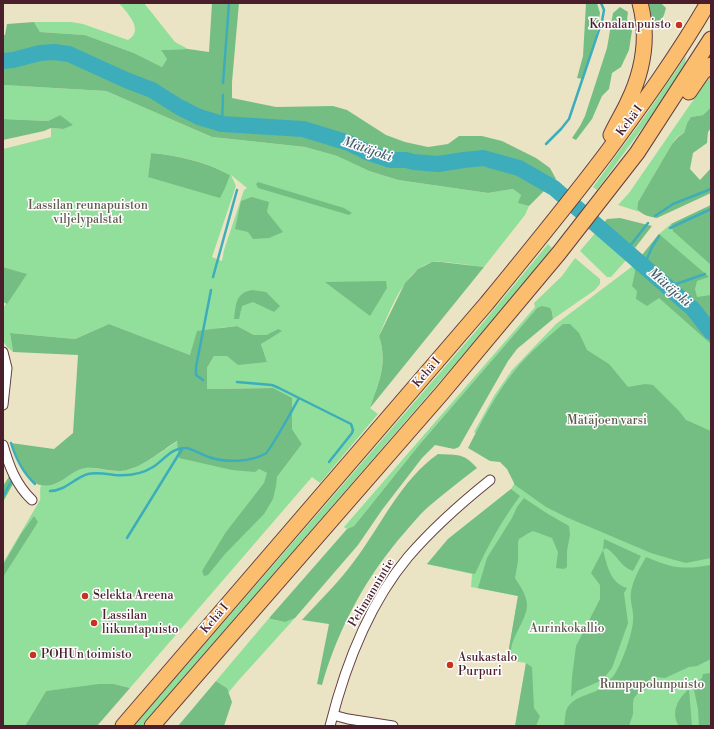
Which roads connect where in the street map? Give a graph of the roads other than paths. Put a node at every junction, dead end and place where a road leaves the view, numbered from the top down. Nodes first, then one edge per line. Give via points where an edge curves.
1 (708, 3) edge
2 (641, 6) edge
3 (711, 39) edge
4 (711, 65) edge
5 (637, 153) junction
6 (596, 167) junction
7 (3, 352) edge
8 (3, 405) edge
9 (3, 445) edge
10 (490, 480) dead end
11 (32, 500) dead end
12 (333, 715) junction
13 (123, 726) edge
14 (152, 726) edge
15 (330, 726) edge
16 (393, 726) edge

1 - 6 highway, Kehä I via 640,107
2 - 6 highway via 644,24 641,70 628,104 615,125
3 - 5 highway, Kehä I
4 - 5 highway via 702,73 662,132
5 - 14 highway, Kehä I via 559,253 442,392
6 - 13 highway, Kehä I via 487,303
7 - 8 street via 7,368
9 - 11 street via 16,481
10 - 12 street, Pelimannintie via 429,534 407,558 387,586 354,648
12 - 15 street, Pelimannintie
12 - 16 street

